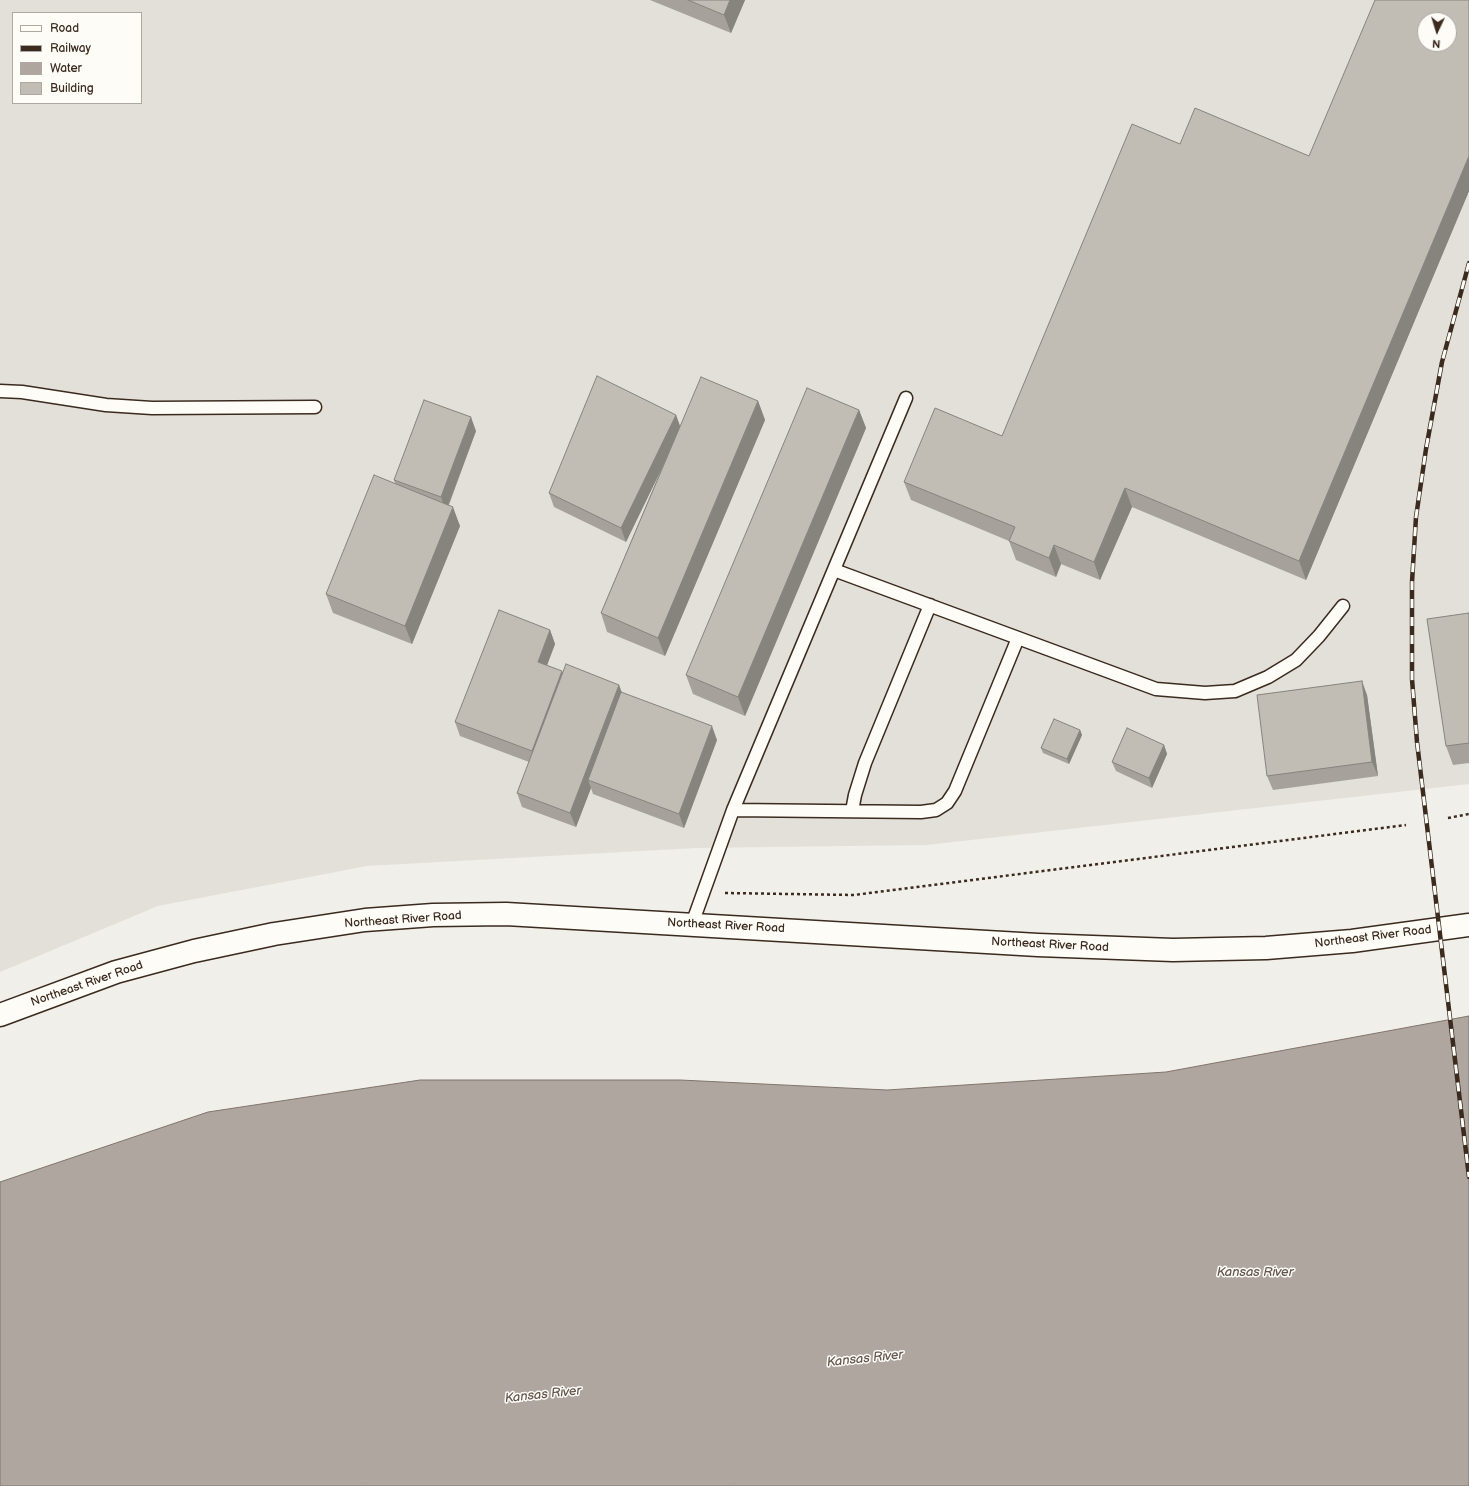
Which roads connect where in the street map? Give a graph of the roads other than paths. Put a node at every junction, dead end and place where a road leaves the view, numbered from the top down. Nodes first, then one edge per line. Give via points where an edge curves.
1 (0, 391) edge
2 (906, 398) dead end
3 (315, 407) dead end
4 (834, 570) junction
5 (930, 605) junction
6 (1342, 606) dead end
7 (1018, 638) junction
8 (733, 810) junction
9 (852, 811) junction
10 (692, 924) junction
11 (1467, 926) edge
12 (0, 1015) edge

1 - 3 lane via 152,408
2 - 4 lane
4 - 5 lane
4 - 8 lane
5 - 7 lane
5 - 9 lane via 865,763
6 - 7 lane via 1296,660 1268,678 1235,691 1205,694 1156,689
7 - 9 lane via 955,791 947,803 936,810 921,812
8 - 9 lane
8 - 10 lane
10 - 11 street, Northeast River Road via 1038,945 1173,950 1266,948 1352,941
10 - 12 street, Northeast River Road via 506,914 433,915 358,922 274,934 186,953 116,972

